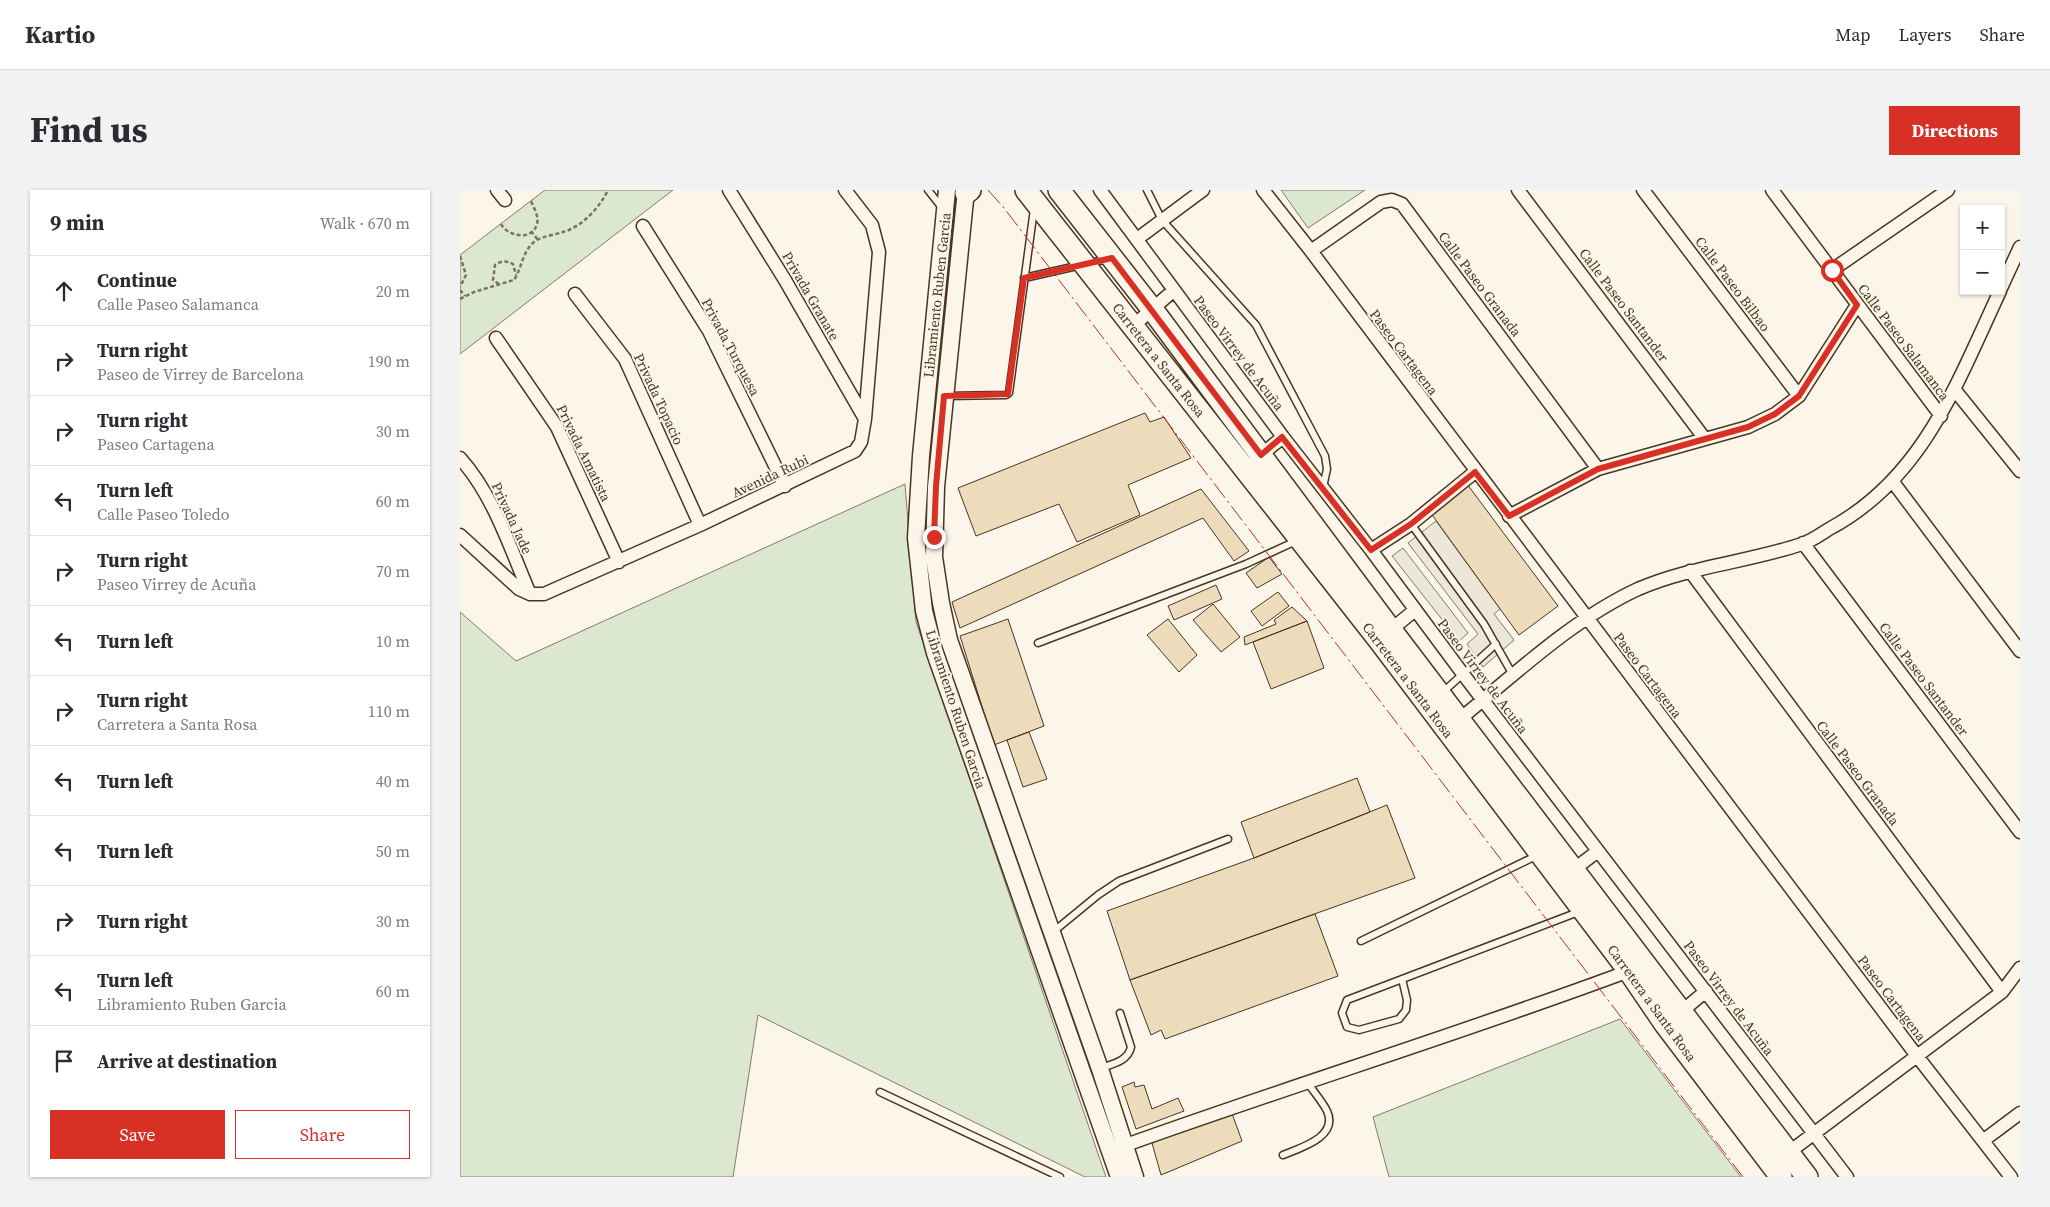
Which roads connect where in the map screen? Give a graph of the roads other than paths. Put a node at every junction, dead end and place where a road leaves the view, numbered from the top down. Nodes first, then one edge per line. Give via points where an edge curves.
1 (729, 190) edge
2 (845, 190) edge
3 (928, 190) edge
4 (1059, 190) edge
5 (1100, 190) edge
6 (1147, 190) edge
7 (1203, 190) edge
8 (1263, 190) edge
9 (1518, 190) edge
10 (1643, 190) edge
11 (1772, 190) edge
12 (1948, 190) edge
13 (962, 191) edge
14 (1027, 194) edge
15 (945, 212) junction
16 (1162, 220) junction
17 (643, 226) dead end
18 (1137, 239) junction
19 (2020, 248) edge
20 (1311, 250) junction
21 (1112, 258) junction
22 (1085, 265) junction
23 (1832, 270) junction
24 (1024, 278) junction
25 (2005, 280) edge
26 (1173, 290) junction
27 (575, 294) dead end
28 (1998, 295) edge
29 (1857, 305) junction
30 (1152, 309) junction
31 (1132, 326) junction
32 (496, 338) dead end
33 (1954, 389) junction
34 (944, 396) junction
35 (1799, 396) junction
36 (1941, 416) junction
37 (865, 419) junction
38 (1282, 437) junction
39 (1705, 439) junction
40 (1261, 455) junction
41 (460, 458) edge
42 (1244, 469) junction
43 (1598, 469) junction
44 (2020, 471) edge
45 (1475, 472) junction
46 (1893, 482) junction
47 (785, 486) junction
48 (1322, 488) junction
49 (1509, 516) junction
50 (1411, 524) junction
51 (700, 525) junction
52 (460, 535) edge
53 (1309, 535) junction
54 (1804, 544) junction
55 (1371, 550) junction
56 (619, 562) junction
57 (1690, 571) junction
58 (530, 594) junction
59 (1415, 610) junction
60 (1586, 618) junction
61 (1385, 635) junction
62 (1038, 643) dead end
63 (1496, 644) junction
64 (2020, 651) edge
65 (1463, 674) junction
66 (1514, 676) junction
67 (1434, 700) junction
68 (1483, 701) junction
69 (1453, 724) junction
70 (2020, 832) edge
71 (1228, 839) dead end
72 (1598, 851) junction
73 (1541, 854) junction
74 (1573, 870) junction
75 (1583, 910) junction
76 (1052, 933) junction
77 (1361, 941) dead end
78 (2020, 968) edge
79 (1629, 971) junction
80 (1402, 979) junction
81 (1706, 991) junction
82 (2002, 992) junction
83 (1120, 1012) dead end
84 (1681, 1012) junction
85 (1917, 1056) junction
86 (1100, 1068) junction
87 (1307, 1082) junction
88 (880, 1092) dead end
89 (2020, 1113) edge
90 (1813, 1133) junction
91 (1984, 1140) junction
92 (1126, 1145) junction
93 (1283, 1155) dead end
94 (1781, 1165) edge
95 (1060, 1177) edge
96 (1119, 1177) edge
97 (1135, 1177) edge
98 (1806, 1177) edge
99 (1847, 1177) edge
100 (2011, 1177) edge

1 - 37 street, Privada Granate
2 - 37 street, Avenida Rubi via 872,225 879,252
3 - 15 lane
4 - 21 main road, Carretera a Santa Rosa
5 - 18 street, Paseo Virrey de Acuña
6 - 16 lane
7 - 16 street
8 - 20 street, Paseo Cartagena
9 - 39 street, Calle Paseo Santander
10 - 35 street, Calle Paseo Bilbao
11 - 23 street, Calle Paseo Salamanca
12 - 23 street
13 - 15 street, Libramiento Ruben Garcia
13 - 34 street, Libramiento Ruben Garcia
14 - 22 main road, Carretera a Santa Rosa
14 - 24 lane
15 - 96 street, Libramiento Ruben Garcia via 917,497 918,571 924,611 935,653
16 - 18 street
16 - 48 lane via 1256,325 1325,456 1327,469
17 - 47 street, Privada Turquesa via 709,331
18 - 26 street, Paseo Virrey de Acuña
19 - 25 street
20 - 43 street, Calle Paseo Granada via 1381,202 1392,200 1402,204
20 - 45 street, Paseo Cartagena
21 - 22 lane
21 - 30 main road, Carretera a Santa Rosa
22 - 24 lane
22 - 31 main road, Carretera a Santa Rosa
23 - 29 street, Calle Paseo Salamanca
24 - 34 lane via 1008,394
26 - 30 street
26 - 38 street, Paseo Virrey de Acuña
27 - 51 street, Privada Topacio via 625,359
28 - 33 street
29 - 35 street
29 - 36 street, Calle Paseo Salamanca
30 - 31 street
30 - 40 main road, Carretera a Santa Rosa
31 - 42 main road, Carretera a Santa Rosa
32 - 56 street, Privada Amatista via 557,427
33 - 36 street
33 - 44 street, Calle Paseo Salamanca
34 - 76 street, Libramiento Ruben Garcia via 936,486 936,579 949,640
35 - 39 street via 1775,414 1748,427
36 - 46 street
37 - 47 street, Avenida Rubi via 861,442 855,451
38 - 40 street
38 - 48 street, Paseo Virrey de Acuña
39 - 43 street
40 - 42 street
40 - 53 main road, Carretera a Santa Rosa
41 - 58 street, Privada Jade via 472,471 491,505
42 - 53 main road, Carretera a Santa Rosa
43 - 49 street
45 - 49 street, Paseo Cartagena
45 - 50 street
46 - 54 street via 1872,502
46 - 64 street
47 - 51 street, Avenida Rubi
48 - 55 street, Paseo Virrey de Acuña
49 - 60 street, Paseo Cartagena
50 - 55 street
50 - 63 lane
51 - 56 street, Avenida Rubi
52 - 58 street via 519,590
53 - 61 main road, Carretera a Santa Rosa
53 - 62 lane via 1246,564
54 - 57 street
54 - 70 street, Calle Paseo Santander
55 - 59 street, Paseo Virrey de Acuña
56 - 58 street, Avenida Rubi via 552,592
57 - 60 street via 1638,590
57 - 82 street, Calle Paseo Granada
59 - 61 street
59 - 65 street, Paseo Virrey de Acuña
60 - 66 street
60 - 85 street, Paseo Cartagena
61 - 67 main road, Carretera a Santa Rosa
63 - 65 lane
63 - 66 lane
65 - 67 lane
65 - 68 street, Paseo Virrey de Acuña
66 - 68 street
67 - 69 main road, Carretera a Santa Rosa
68 - 69 street
68 - 72 street, Paseo Virrey de Acuña
69 - 73 main road, Carretera a Santa Rosa
69 - 74 main road, Carretera a Santa Rosa
71 - 76 lane via 1119,881
72 - 74 street
72 - 81 street, Paseo Virrey de Acuña
73 - 75 main road, Carretera a Santa Rosa
73 - 77 lane
74 - 84 main road, Carretera a Santa Rosa
75 - 79 main road, Carretera a Santa Rosa
75 - 80 lane
76 - 86 street, Libramiento Ruben Garcia
78 - 82 street
79 - 87 street
79 - 94 main road, Carretera a Santa Rosa via 1665,1024
80 - 80 lane via 1407,1000 1406,1010 1399,1019 1359,1030 1348,1027 1342,1013 1347,1000
81 - 84 street
81 - 90 street, Paseo Virrey de Acuña
82 - 85 street
83 - 86 lane via 1130,1052 1126,1058
84 - 94 main road, Carretera a Santa Rosa
85 - 90 street
85 - 91 street, Paseo Cartagena
86 - 92 street, Libramiento Ruben Garcia
87 - 92 street
87 - 93 lane via 1328,1113 1328,1126 1321,1138
88 - 95 lane
89 - 91 street
90 - 94 street
90 - 99 street, Paseo Virrey de Acuña
91 - 100 street, Paseo Cartagena
92 - 97 street, Libramiento Ruben Garcia
94 - 98 main road, Carretera a Santa Rosa

